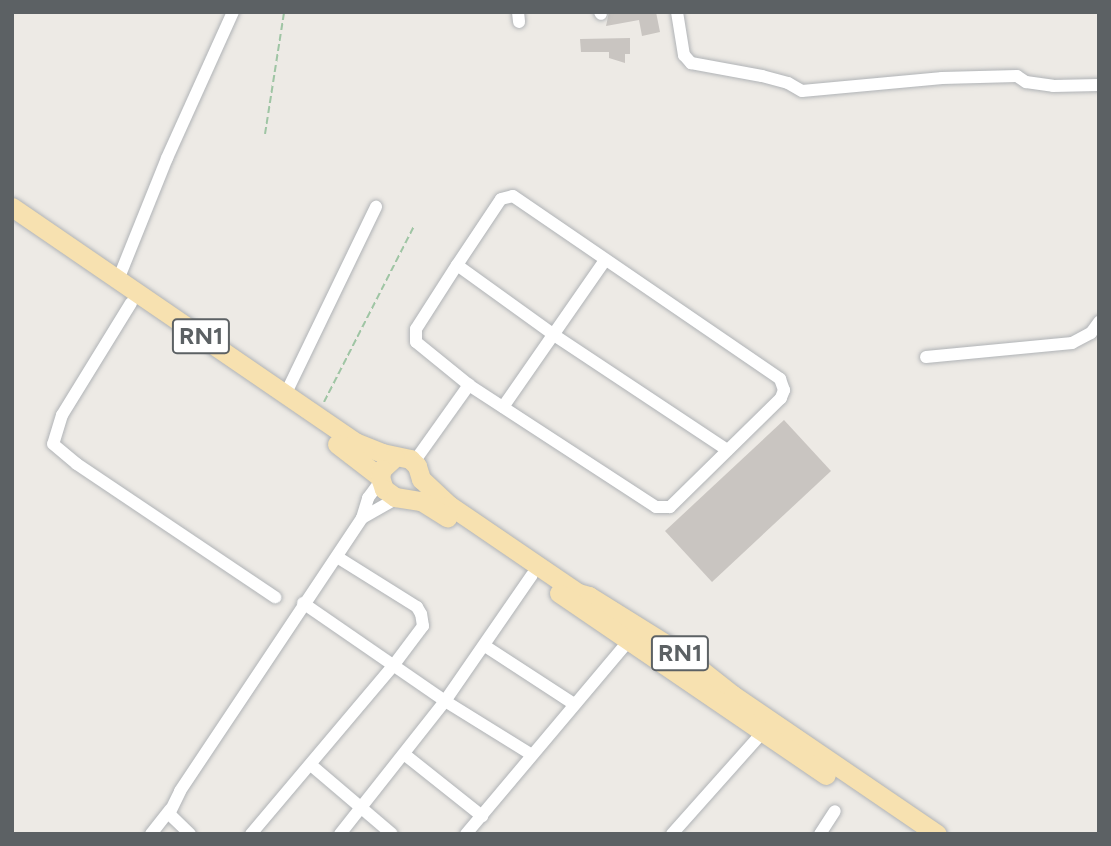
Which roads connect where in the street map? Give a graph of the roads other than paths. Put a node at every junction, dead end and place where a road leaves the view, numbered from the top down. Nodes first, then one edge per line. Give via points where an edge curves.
1 (233, 12) edge
2 (677, 12) edge
3 (1099, 85) edge
4 (12, 207) edge
5 (376, 207) dead end
6 (12, 222) edge
7 (605, 260) junction
8 (457, 265) junction
9 (118, 280) junction
10 (131, 303) junction
11 (1099, 322) edge
12 (554, 335) junction
13 (926, 357) dead end
14 (469, 386) junction
15 (286, 393) junction
16 (503, 407) junction
17 (727, 450) junction
18 (410, 466) junction
19 (381, 479) junction
20 (403, 497) junction
21 (362, 518) junction
22 (337, 557) junction
23 (532, 575) junction
24 (275, 597) dead end
25 (303, 603) junction
26 (634, 634) junction
27 (485, 646) junction
28 (393, 666) junction
29 (445, 702) junction
30 (574, 705) junction
31 (763, 732) junction
32 (404, 754) junction
33 (532, 755) junction
34 (311, 765) junction
35 (361, 809) junction
36 (170, 810) junction
37 (835, 811) dead end
38 (482, 816) junction
39 (822, 833) edge
40 (151, 834) edge
41 (190, 834) edge
42 (251, 834) edge
43 (340, 834) edge
44 (392, 834) edge
45 (466, 834) edge
46 (672, 834) edge
47 (914, 834) edge
48 (937, 834) edge

1 - 9 street
2 - 3 street via 684,55 691,63 762,76 802,91 1017,76 1053,86
4 - 9 main road, RN1
5 - 15 street
6 - 10 main road, RN1
7 - 8 street via 510,195 501,199
7 - 12 street
7 - 17 street via 780,379 781,398
8 - 12 street
8 - 14 street via 414,338
9 - 15 main road, RN1
10 - 19 main road, RN1 via 354,455
10 - 24 street via 62,415 53,444
11 - 13 street via 1091,333 1072,343
12 - 16 street
12 - 17 street
14 - 16 street
14 - 18 street
15 - 18 main road, RN1 via 355,442
16 - 17 street via 662,508 675,504
18 - 19 main road via 384,465
18 - 20 main road via 418,488
18 - 26 main road, RN1 via 449,505 592,598
19 - 20 main road, RN1 via 387,492
19 - 21 street
20 - 21 street
20 - 23 main road, RN1 via 432,508
21 - 22 street
22 - 25 street
22 - 28 street via 417,607 421,614 423,626
23 - 26 main road, RN1
23 - 27 street
25 - 28 street
25 - 36 street
26 - 30 street
26 - 31 main road, RN1
26 - 48 main road, RN1 via 687,657 725,689
27 - 29 street
27 - 30 street
28 - 29 street
28 - 34 street
29 - 32 street
29 - 33 street
30 - 33 street
31 - 46 street
31 - 47 main road, RN1
32 - 35 street
32 - 38 street
33 - 38 street
34 - 35 street
34 - 42 street
35 - 43 street
35 - 44 street
36 - 40 street
36 - 41 street via 173,820
37 - 39 street
38 - 45 street

